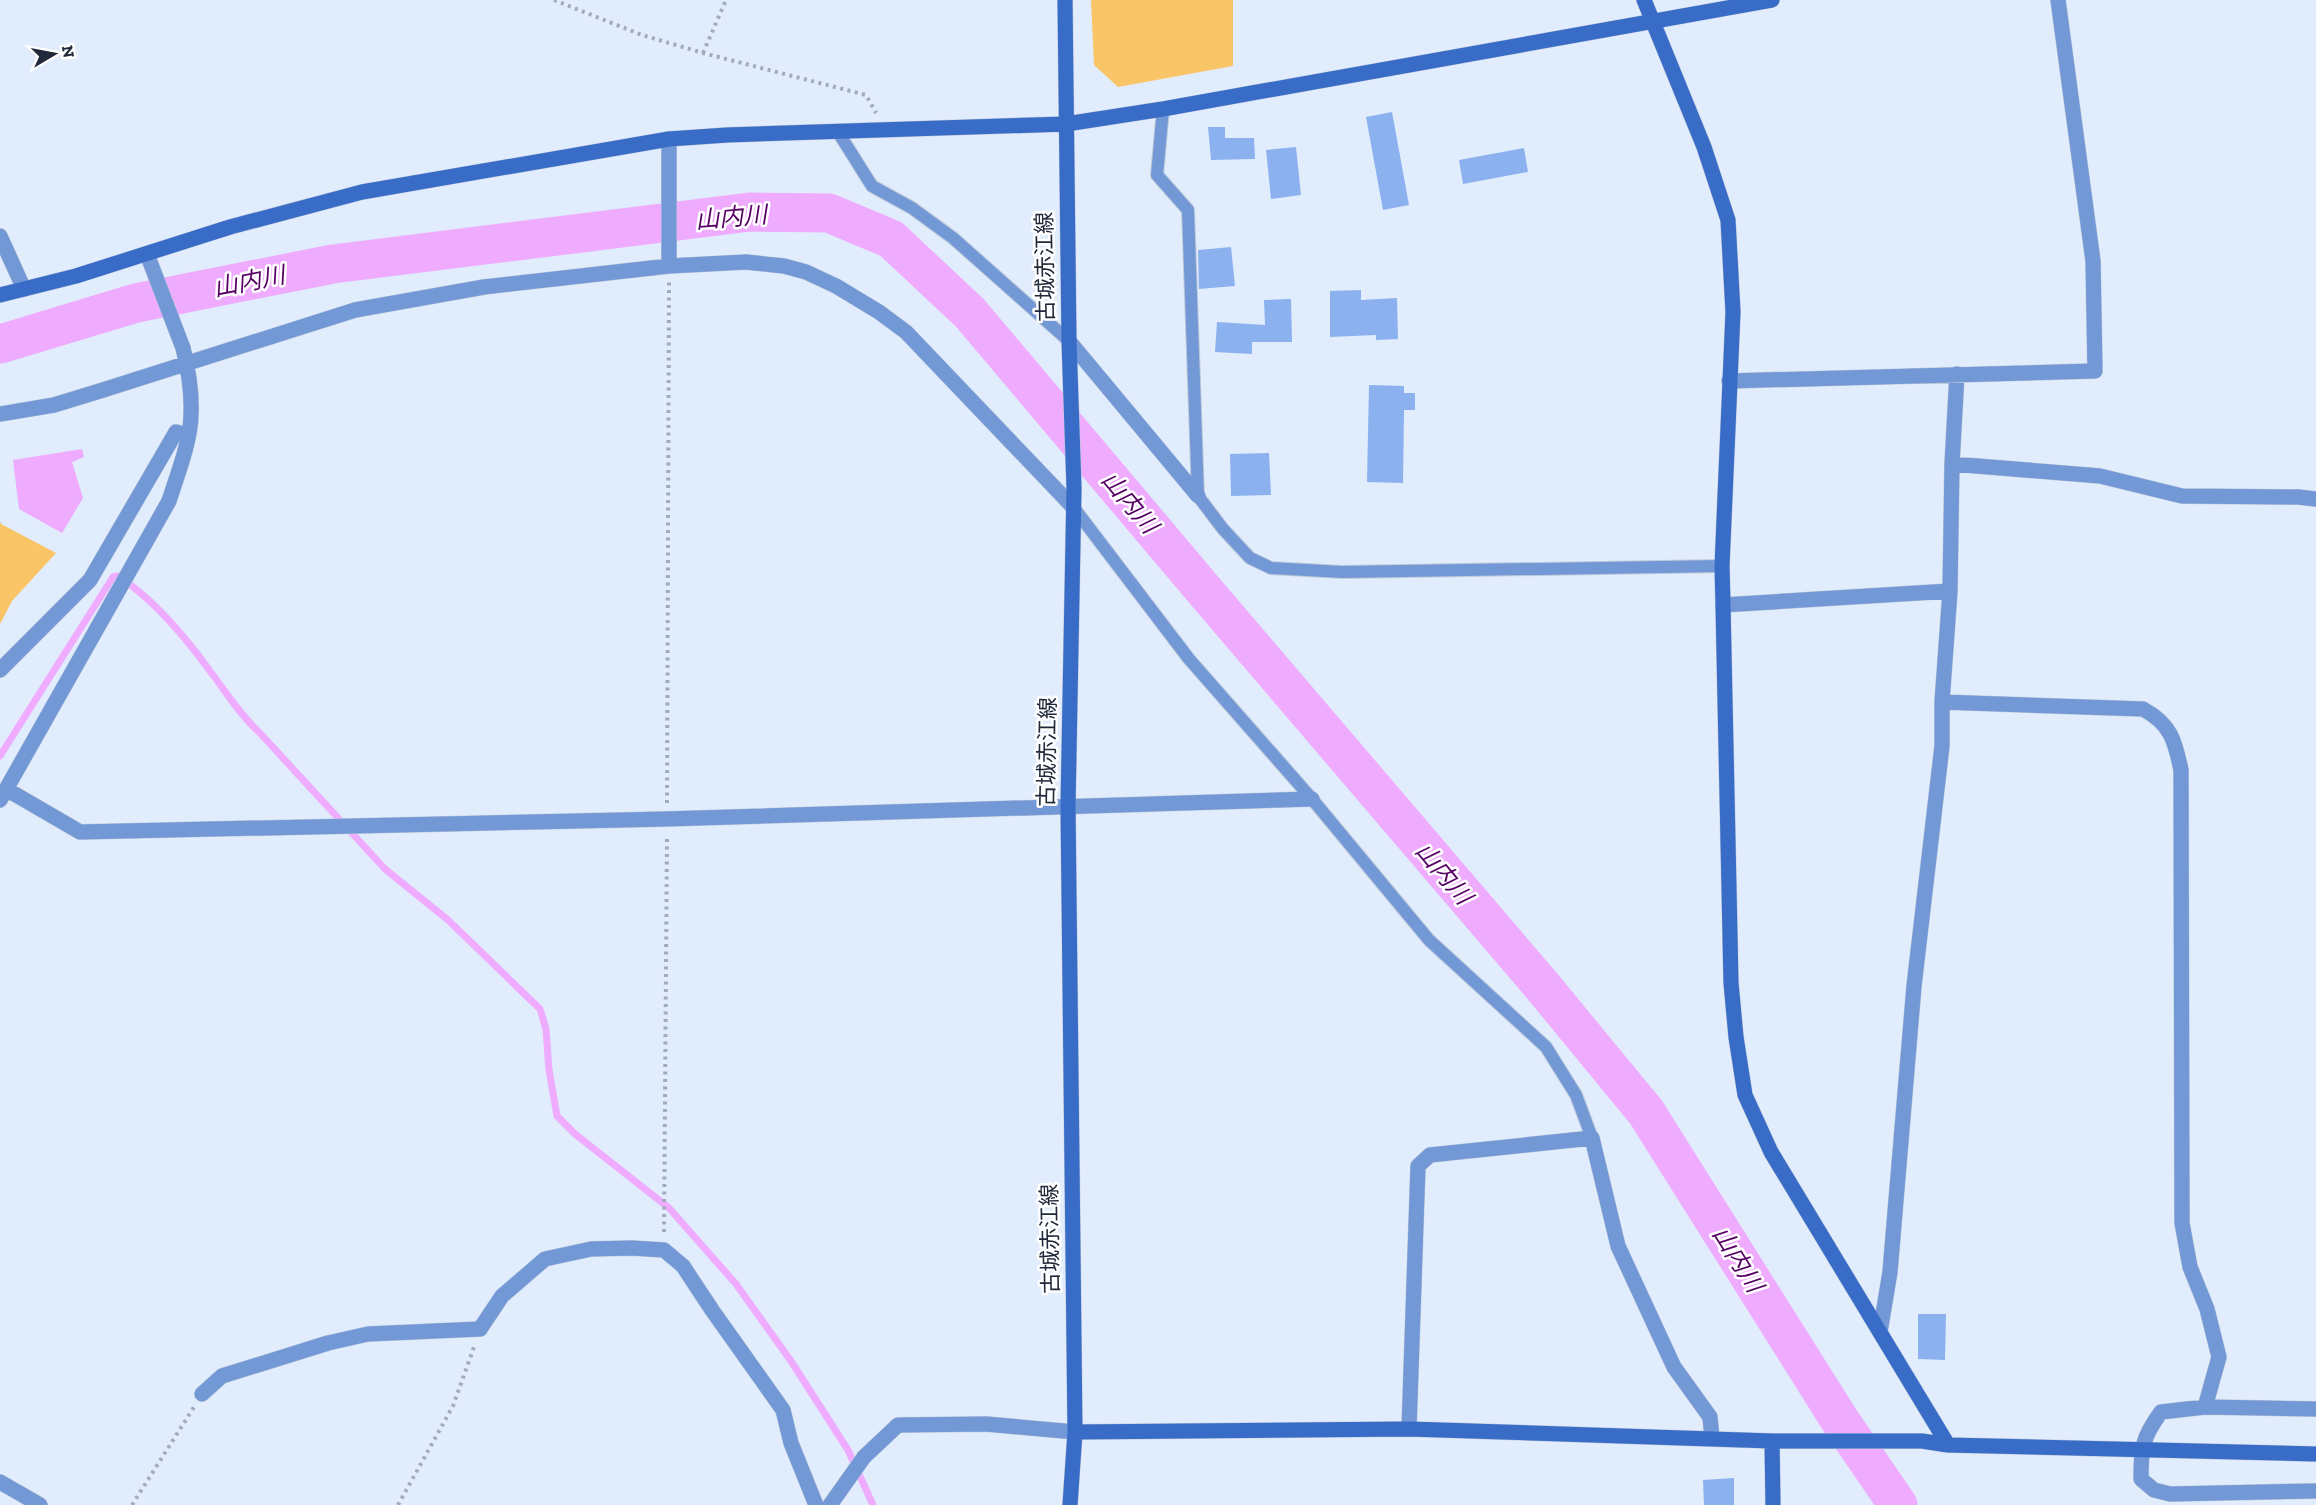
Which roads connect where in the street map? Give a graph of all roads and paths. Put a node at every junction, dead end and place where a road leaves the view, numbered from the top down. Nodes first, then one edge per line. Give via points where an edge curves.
1 (554, 0) edge
2 (726, 0) edge
3 (1065, 0) edge
4 (1644, 0) edge
5 (1772, 0) edge
6 (2058, 0) edge
7 (1652, 21) junction
8 (703, 53) junction
9 (1163, 110) junction
10 (1066, 124) junction
11 (887, 131) junction
12 (838, 132) junction
13 (669, 139) junction
14 (0, 236) edge
15 (147, 254) junction
16 (669, 266) junction
17 (24, 289) junction
18 (0, 295) edge
19 (1069, 341) junction
20 (185, 355) junction
21 (1958, 374) junction
22 (1729, 381) junction
23 (0, 414) edge
24 (187, 435) junction
25 (1952, 464) junction
26 (1198, 496) junction
27 (2316, 499) edge
28 (1074, 508) junction
29 (1722, 566) junction
30 (1950, 591) junction
31 (1723, 604) junction
32 (0, 670) edge
33 (1942, 702) junction
34 (3, 794) edge
35 (1312, 799) junction
36 (1068, 806) junction
37 (666, 819) junction
38 (1593, 1138) junction
39 (664, 1251) junction
40 (480, 1329) junction
41 (1880, 1332) junction
42 (202, 1394) joint
43 (2205, 1407) junction
44 (2316, 1409) edge
45 (1409, 1429) junction
46 (1075, 1432) junction
47 (1712, 1438) junction
48 (1772, 1441) junction
49 (1948, 1445) junction
50 (2141, 1449) junction
51 (2316, 1454) edge
52 (0, 1482) edge
53 (2316, 1491) edge
54 (40, 1505) edge
55 (132, 1505) edge
56 (398, 1505) edge
57 (816, 1505) edge
58 (830, 1505) edge
59 (1070, 1505) edge
60 (1773, 1505) edge

1 - 8 path via 642,35
2 - 8 path
3 - 10 street, 古城赤江線
4 - 7 street
5 - 7 street
6 - 21 street via 2093,261 2095,371
7 - 9 street
7 - 22 street via 1704,147 1728,220 1733,312
8 - 11 path via 866,95
9 - 10 street
9 - 26 lane via 1157,175 1188,210
10 - 11 street
10 - 19 street, 古城赤江線
11 - 12 street
12 - 13 street
12 - 19 lane via 872,186 912,208 953,238
13 - 15 street via 362,192
13 - 16 street
14 - 17 street
15 - 17 street
15 - 20 street
16 - 20 street via 484,287 355,310
16 - 28 street via 746,262 784,266 836,286 906,332
16 - 37 path
17 - 18 street
19 - 26 street
19 - 28 street, 古城赤江線
20 - 23 street via 54,405
20 - 24 street via 192,415
21 - 22 street
21 - 25 street
22 - 29 street
24 - 32 street via 176,432 90,580
24 - 34 street via 169,501
25 - 27 street via 2100,476 2182,496
25 - 30 street
26 - 29 lane via 1250,558 1271,568 1342,572
28 - 35 lane via 1189,659
28 - 36 street, 古城赤江線
29 - 31 street
30 - 31 street
30 - 33 street
31 - 41 street via 1731,983 1745,1095 1771,1152
33 - 41 street via 1941,757 1914,986 1890,1272
33 - 43 street via 2143,709 2157,716 2171,732 2177,748 2181,770 2182,1223 2190,1267 2207,1309 2219,1357
34 - 37 street via 80,832
35 - 36 street
35 - 38 lane via 1429,940 1546,1047 1576,1095
36 - 37 street
36 - 46 street, 古城赤江線
37 - 39 path
38 - 45 street via 1430,1155 1418,1167
38 - 47 street via 1618,1246 1674,1367 1710,1417
39 - 40 street via 591,1249 545,1259 502,1296
39 - 57 street via 683,1266 783,1410 791,1443
40 - 42 street via 348,1338 222,1376
40 - 56 path via 453,1406
41 - 49 street
42 - 55 path
43 - 44 street
43 - 50 street via 2161,1412
45 - 46 street
45 - 47 street
46 - 58 street via 986,1424 898,1425 864,1457
46 - 59 street, 古城赤江線
47 - 48 street
48 - 49 street via 1922,1441
48 - 60 street
49 - 50 street
50 - 51 street
50 - 53 street via 2141,1479 2154,1490 2170,1494
52 - 54 street

